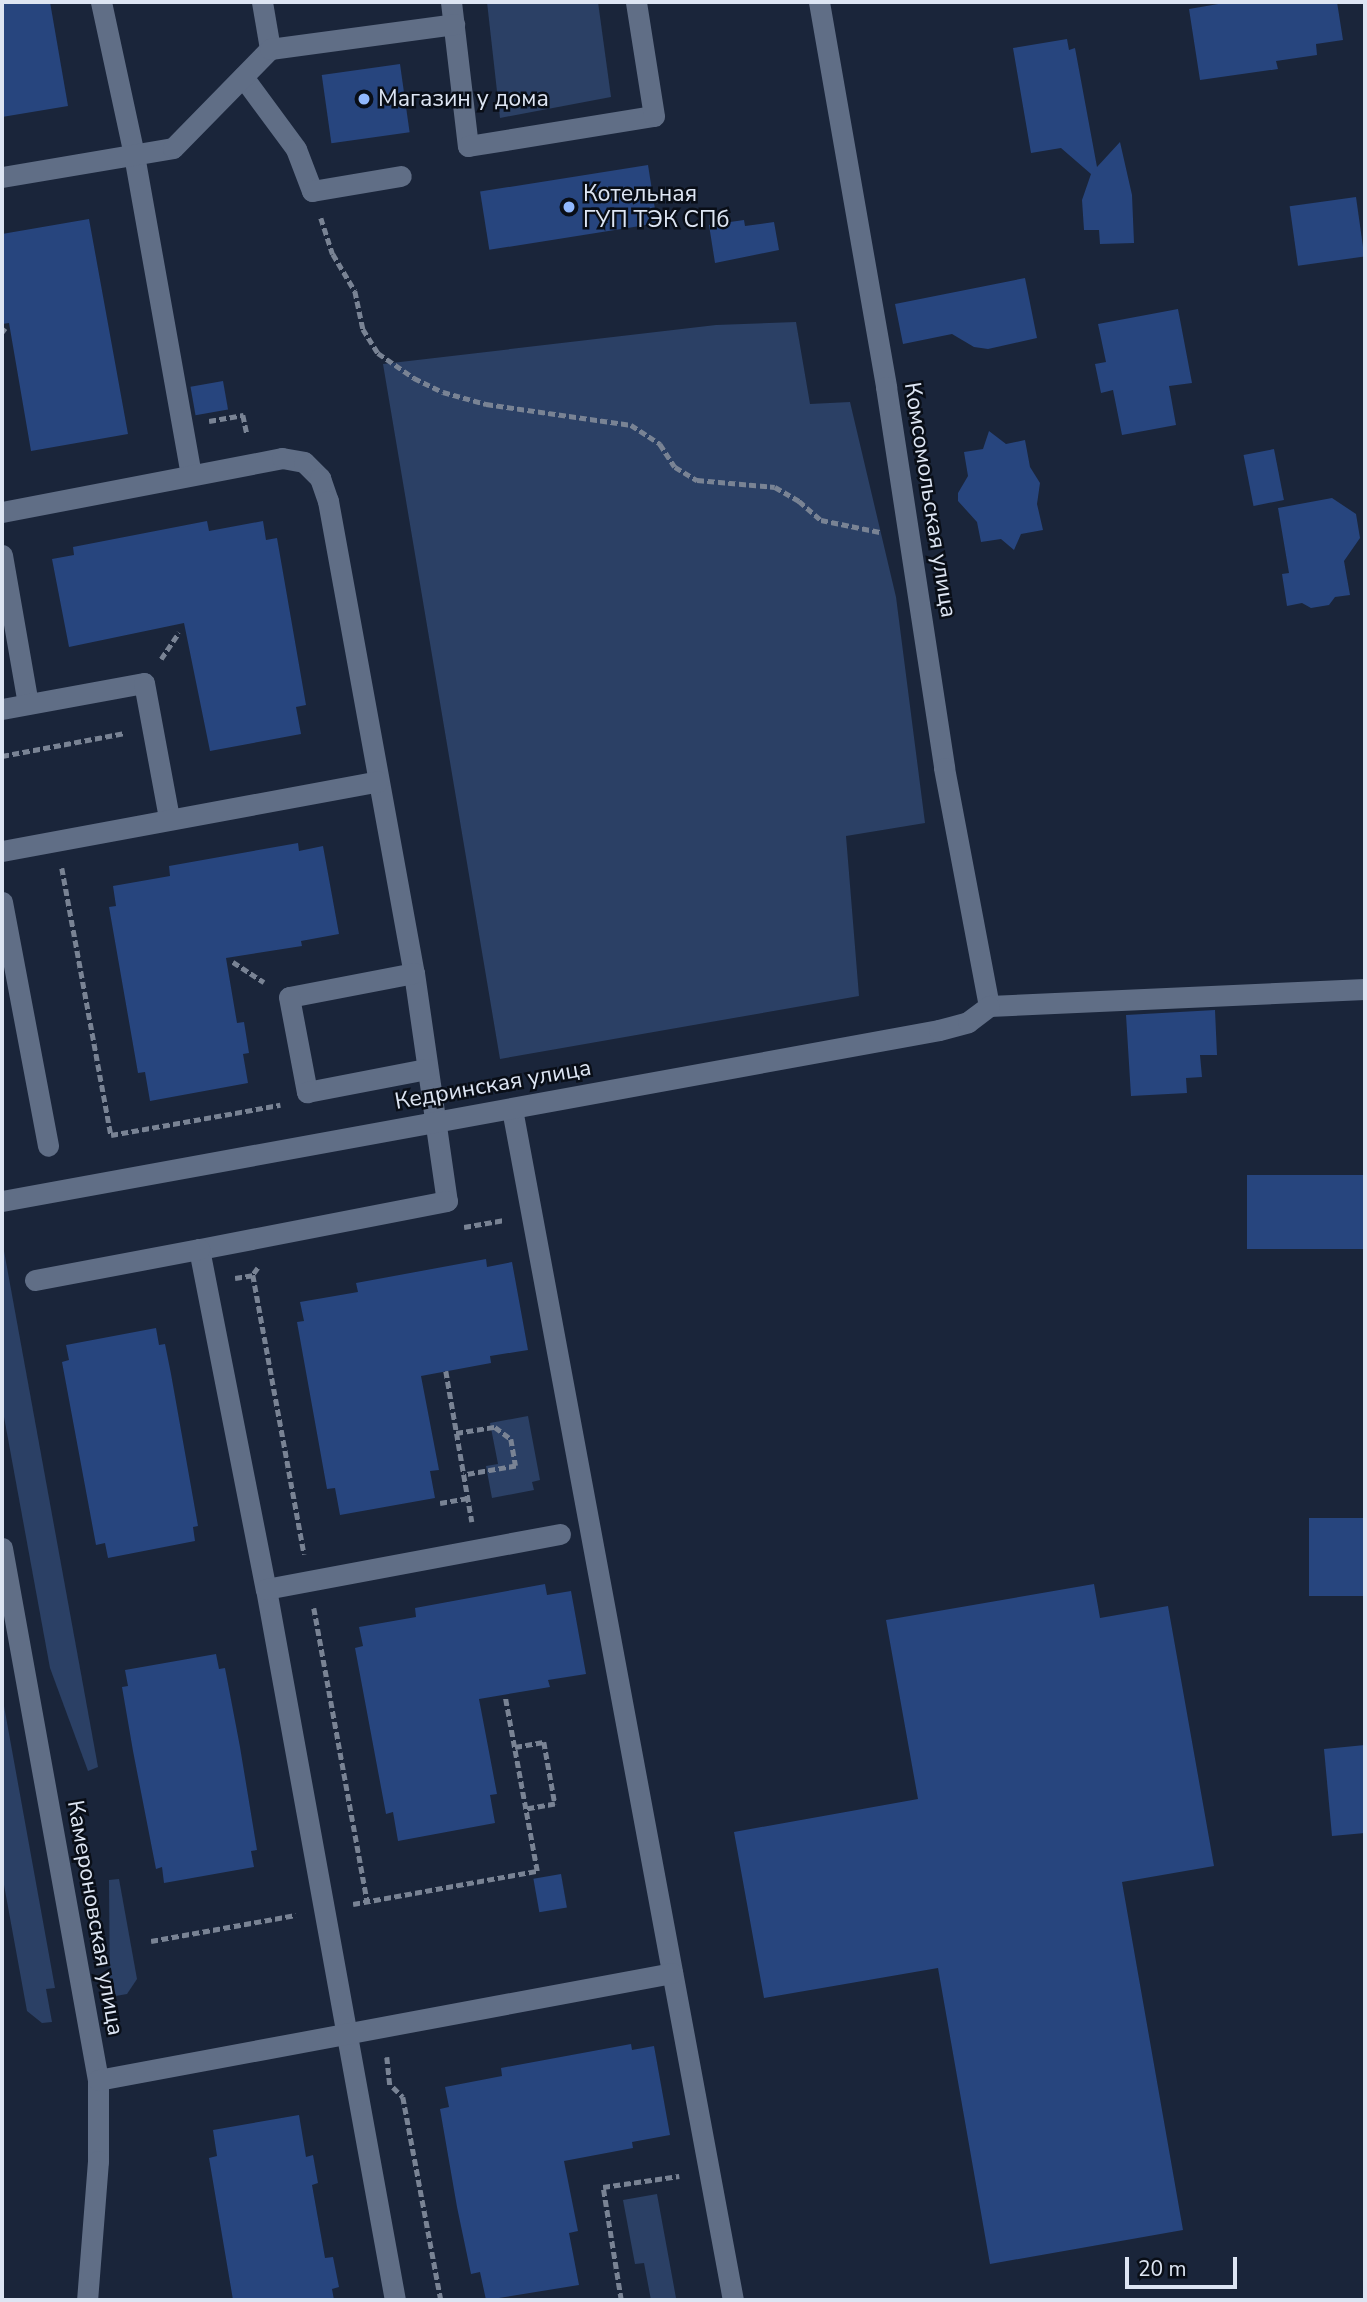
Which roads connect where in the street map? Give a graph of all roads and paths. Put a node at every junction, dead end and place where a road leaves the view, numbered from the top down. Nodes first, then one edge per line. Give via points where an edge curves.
1 (101, 2) edge
2 (262, 2) edge
3 (451, 2) edge
4 (636, 2) edge
5 (820, 2) edge
6 (454, 24) junction
7 (270, 48) junction
8 (243, 77) junction
9 (134, 155) junction
10 (401, 176) dead end
11 (2, 177) edge
12 (312, 191) junction
13 (191, 475) junction
14 (2, 512) edge
15 (909, 537) junction
16 (2, 555) edge
17 (28, 704) junction
18 (2, 709) edge
19 (152, 728) junction
20 (2, 756) edge
21 (378, 781) junction
22 (169, 818) junction
23 (57, 840) junction
24 (2, 851) edge
25 (2, 902) edge
26 (233, 962) dead end
27 (414, 973) junction
28 (276, 979) dead end
29 (264, 982) junction
30 (1365, 989) edge
31 (266, 995) dead end
32 (289, 997) junction
33 (989, 1006) junction
34 (427, 1069) junction
35 (286, 1104) dead end
36 (512, 1109) junction
37 (438, 1122) junction
38 (48, 1146) dead end
39 (2, 1201) edge
40 (508, 1219) dead end
41 (452, 1229) dead end
42 (198, 1249) junction
43 (261, 1264) dead end
44 (34, 1280) dead end
45 (446, 1371) dead end
46 (456, 1433) junction
47 (464, 1475) junction
48 (468, 1498) junction
49 (440, 1503) dead end
50 (559, 1534) dead end
51 (2, 1548) edge
52 (477, 1549) junction
53 (309, 1580) junction
54 (266, 1589) junction
55 (505, 1697) dead end
56 (515, 1747) junction
57 (526, 1809) junction
58 (295, 1901) dead end
59 (367, 1901) junction
60 (323, 1910) junction
61 (151, 1941) dead end
62 (672, 1973) junction
63 (345, 2035) junction
64 (98, 2080) junction
65 (393, 2087) dead end
66 (681, 2186) dead end
67 (87, 2300) edge
68 (395, 2300) edge
69 (441, 2300) edge
70 (621, 2300) edge
71 (733, 2300) edge

1 - 9 street
2 - 7 street
3 - 6 street
4 - 6 street via 654,116 468,146
5 - 15 street, Комсомольская улица
6 - 7 street
7 - 8 street
8 - 9 street via 173,148
8 - 12 street via 296,149
9 - 11 street
9 - 13 street
10 - 12 street
12 - 15 path via 333,254 355,291 363,329 378,354 414,378 486,404 631,425 660,444 675,467 697,480 775,487 821,520
13 - 14 street
13 - 21 street via 282,458 304,462 320,478 328,501
15 - 33 street, Комсомольская улица via 944,768
16 - 17 street
17 - 18 street
17 - 19 street via 144,683
19 - 20 path
19 - 22 street
21 - 22 street
21 - 27 street
22 - 23 street
23 - 24 street
23 - 35 path via 111,1135
25 - 38 street
26 - 29 path
27 - 32 street
27 - 34 street
28 - 29 path
29 - 31 path
29 - 32 path
30 - 33 street
32 - 34 street via 307,1091
33 - 36 street, Кедринская улица via 968,1022 939,1030
34 - 37 street
36 - 37 street, Кедринская улица
36 - 62 street
37 - 39 street, Кедринская улица
37 - 42 street via 447,1201
40 - 41 path
42 - 44 street
42 - 54 street
43 - 53 path via 253,1275
45 - 46 path
46 - 47 path
46 - 47 path via 495,1427 511,1439 516,1466
47 - 48 path
48 - 49 path
48 - 52 path
50 - 52 street
51 - 64 street, Камероновская улица
52 - 53 street
53 - 54 street
53 - 59 path
54 - 60 street
55 - 56 path
56 - 57 path
56 - 57 path via 544,1742 555,1804
57 - 59 path via 537,1871
58 - 61 path via 298,1914
59 - 60 path
60 - 63 street
62 - 63 street
62 - 71 street
63 - 64 street
63 - 68 street
64 - 67 street, Камероновская улица via 99,2161
65 - 69 path via 403,2097
66 - 70 path via 678,2174 603,2187

